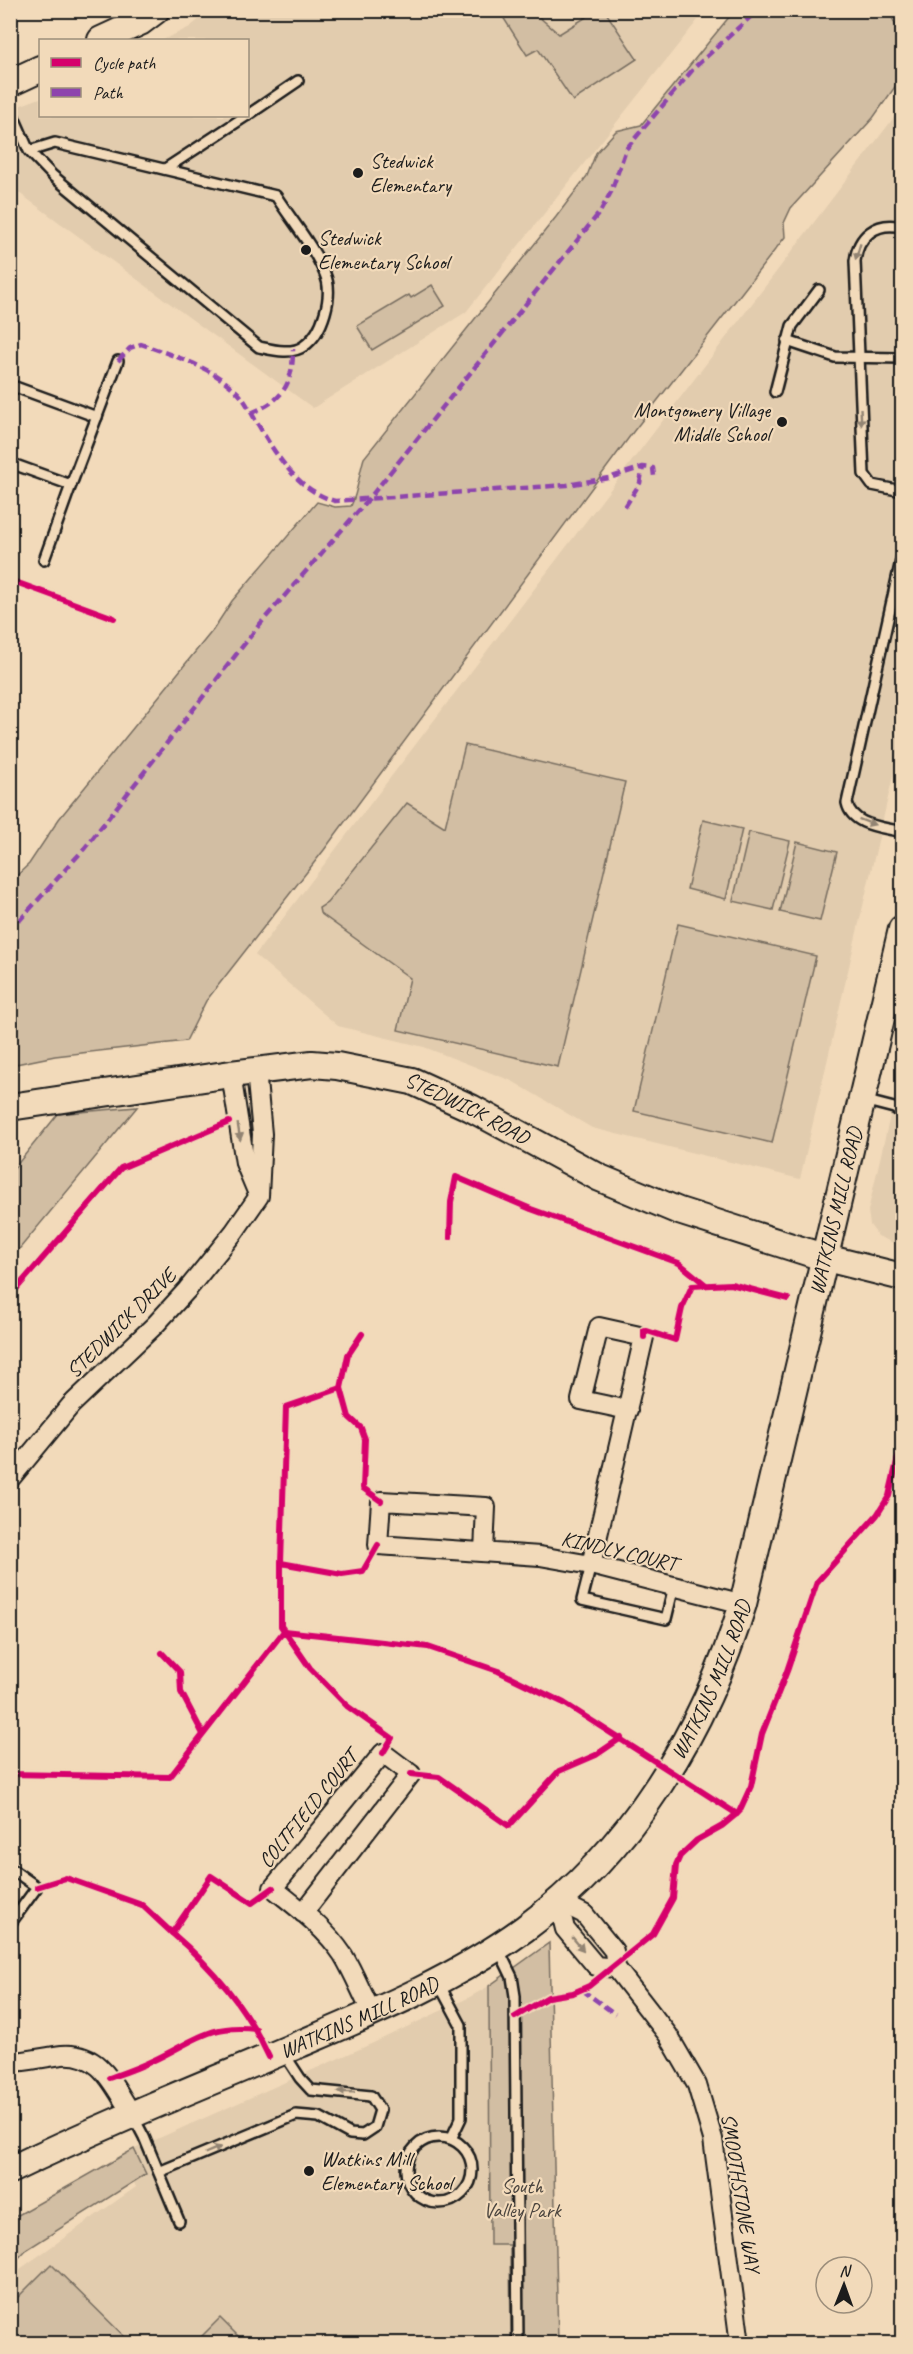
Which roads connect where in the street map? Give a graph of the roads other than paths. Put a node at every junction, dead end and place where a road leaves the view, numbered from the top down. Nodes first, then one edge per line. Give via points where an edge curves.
1 (156, 10) edge
2 (103, 39) edge
3 (39, 69) edge
4 (298, 81) dead end
5 (10, 83) edge
6 (10, 108) edge
7 (249, 114) edge
8 (244, 117) edge
9 (29, 151) junction
10 (165, 170) junction
11 (903, 227) edge
12 (819, 290) dead end
13 (787, 341) junction
14 (903, 358) edge
15 (859, 359) junction
16 (117, 362) dead end
17 (10, 385) edge
18 (775, 392) dead end
19 (97, 417) junction
20 (10, 463) edge
21 (71, 485) junction
22 (903, 491) edge
23 (903, 556) edge
24 (44, 560) dead end
25 (903, 832) edge
26 (901, 944) edge
27 (256, 1071) junction
28 (231, 1074) junction
29 (863, 1100) junction
30 (10, 1107) edge
31 (903, 1113) edge
32 (259, 1196) junction
33 (826, 1258) junction
34 (903, 1277) edge
35 (628, 1410) junction
36 (10, 1479) edge
37 (484, 1552) junction
38 (591, 1565) junction
39 (674, 1586) junction
40 (743, 1604) junction
41 (10, 1868) edge
42 (558, 1901) junction
43 (303, 1913) junction
44 (10, 1924) edge
45 (497, 1947) junction
46 (438, 1983) junction
47 (372, 2013) junction
48 (283, 2051) junction
49 (10, 2062) edge
50 (132, 2114) junction
51 (451, 2139) junction
52 (10, 2170) edge
53 (159, 2172) junction
54 (179, 2221) dead end
55 (518, 2343) edge
56 (740, 2343) edge

1 - 2 street
3 - 5 street
4 - 7 lane
6 - 9 lane
8 - 10 lane
9 - 10 lane via 55,143
9 - 10 lane via 53,176 259,347 281,352 304,347 319,327 328,300 326,276 276,196
11 -> 15 lane via 875,228 857,249
12 - 13 lane via 796,320
13 - 15 lane via 827,355
13 - 18 lane
14 - 15 lane
15 -> 22 lane via 865,478 872,484
16 - 19 lane
17 - 19 lane
19 - 21 lane
20 - 21 lane
21 - 24 lane
23 -> 25 lane via 847,797 849,811 860,821
26 - 29 street, WATKINS MILL ROAD
27 - 28 street, STEDWICK ROAD
27 - 32 street via 262,1134
27 - 33 street, STEDWICK ROAD via 312,1064 412,1081 471,1108 600,1178 679,1211
28 - 30 street, STEDWICK ROAD
28 -> 32 street via 245,1163
29 - 31 lane
29 - 33 street, WATKINS MILL ROAD
32 - 36 street, STEDWICK DRIVE via 187,1290 58,1419
33 - 34 street, STEDWICK ROAD
33 - 40 street, WATKINS MILL ROAD
35 - 35 street via 644,1337 599,1327 581,1400
35 - 38 street
37 - 37 street, KINDLY COURT via 378,1545 381,1501 486,1508
37 - 38 street, KINDLY COURT
38 - 39 street, KINDLY COURT
38 - 39 lane via 582,1600 666,1619
39 - 40 street, KINDLY COURT
40 - 42 street, WATKINS MILL ROAD via 711,1694 670,1769 628,1828
41 - 44 lane via 37,1887
42 - 45 street, WATKINS MILL ROAD
42 - 56 street, SMOOTHSTONE WAY via 565,1929 596,1966 616,1968 691,2072 707,2113 718,2170
43 - 43 street, COLTFIELD COURT via 273,1888 383,1753 411,1774
43 - 47 street, COLTFIELD COURT via 343,1955
45 - 46 street, WATKINS MILL ROAD
45 - 55 lane via 512,1977 515,1996
46 - 47 street, WATKINS MILL ROAD
46 - 51 lane via 461,2025 460,2118
47 - 48 street, WATKINS MILL ROAD
48 - 50 street, WATKINS MILL ROAD
53 -> 48 lane via 296,2115 319,2117 357,2136 375,2127 380,2110 371,2096 311,2090
49 - 50 street via 64,2055 90,2058 107,2074
50 - 52 street, WATKINS MILL ROAD
50 - 53 lane
51 - 51 lane via 431,2138 413,2149 408,2158 407,2180 412,2190 431,2202 452,2200 468,2187 472,2177 470,2157
53 - 54 lane

